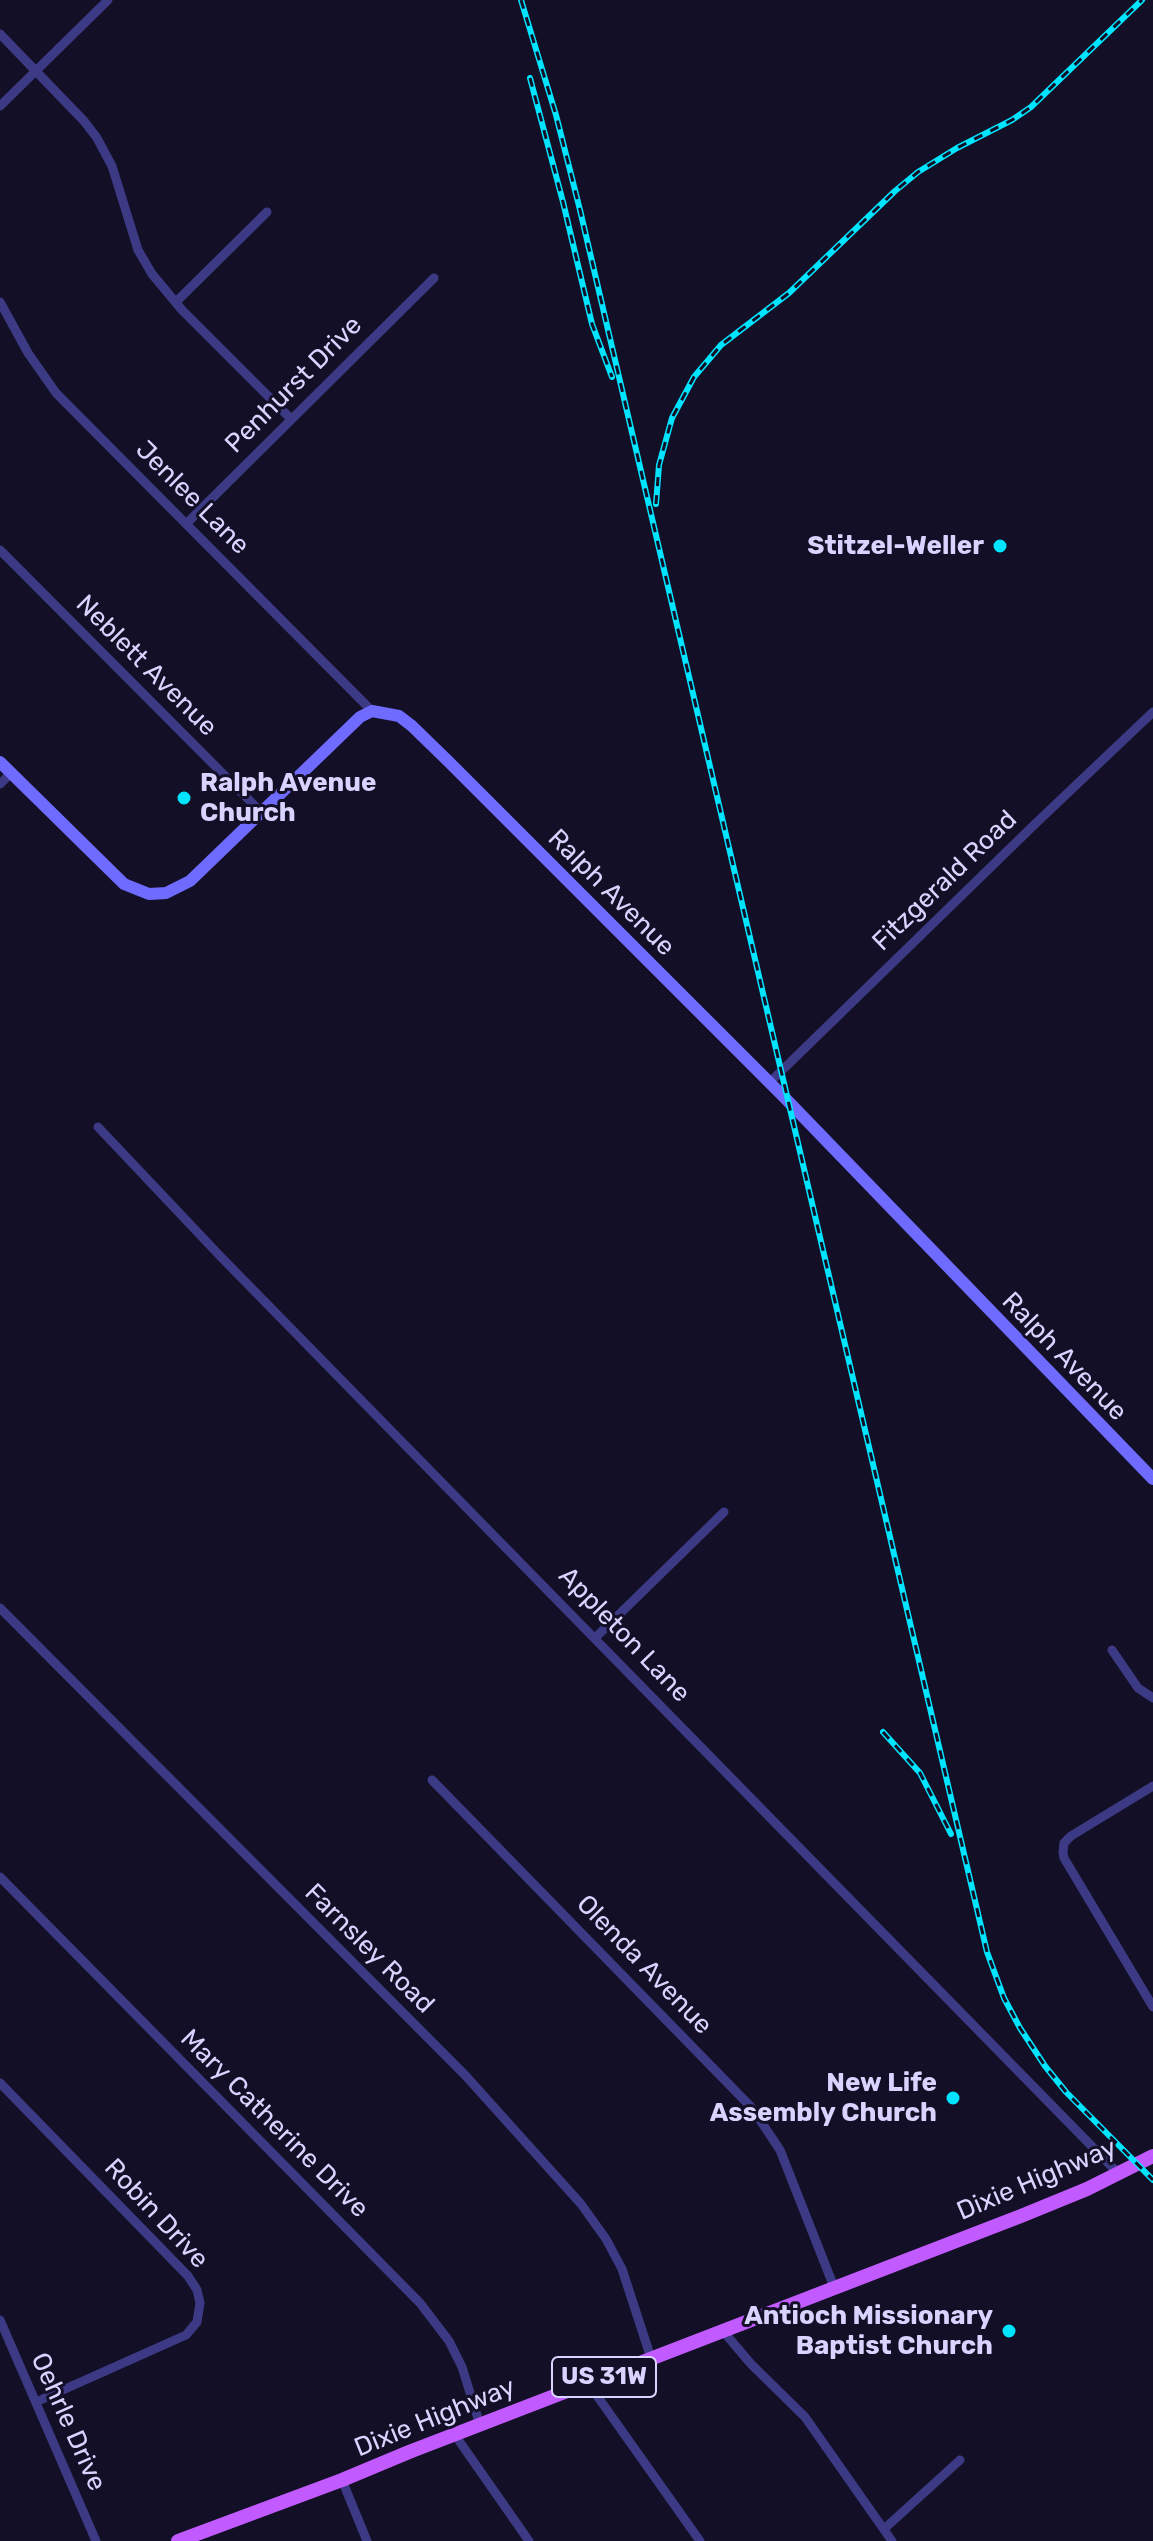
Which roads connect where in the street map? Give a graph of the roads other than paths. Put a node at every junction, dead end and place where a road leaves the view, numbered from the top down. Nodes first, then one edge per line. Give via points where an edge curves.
1 (108, 0) edge
2 (0, 34) edge
3 (36, 71) junction
4 (0, 106) edge
5 (267, 212) dead end
6 (434, 278) dead end
7 (0, 302) edge
8 (176, 302) junction
9 (291, 419) junction
10 (186, 524) junction
11 (0, 550) edge
12 (372, 711) junction
13 (1153, 712) edge
14 (0, 762) edge
15 (11, 773) junction
16 (0, 784) edge
17 (262, 813) junction
18 (769, 1083) junction
19 (98, 1127) dead end
20 (1153, 1479) edge
21 (724, 1512) dead end
22 (0, 1608) edge
23 (596, 1637) junction
24 (1112, 1650) dead end
25 (1153, 1698) edge
26 (432, 1780) dead end
27 (1153, 1786) edge
28 (0, 1877) edge
29 (1153, 2007) edge
30 (0, 2083) edge
31 (1153, 2156) edge
32 (1119, 2174) junction
33 (834, 2287) junction
34 (0, 2320) edge
35 (723, 2331) junction
36 (651, 2358) junction
37 (588, 2383) junction
38 (36, 2402) junction
39 (480, 2425) junction
40 (455, 2435) junction
41 (960, 2460) dead end
42 (342, 2480) junction
43 (884, 2529) junction
44 (96, 2541) edge
45 (178, 2541) edge
46 (367, 2541) edge
47 (529, 2541) edge
48 (700, 2541) edge
49 (892, 2541) edge

1 - 3 street
2 - 3 street
3 - 4 street
3 - 8 street via 84,121 105,152 138,250
5 - 8 street
6 - 9 street, Penhurst Drive
7 - 10 street, Jenlee Lane via 56,393
8 - 9 street
9 - 10 street, Penhurst Drive
10 - 12 street, Jenlee Lane
11 - 17 street, Neblett Avenue
12 - 17 street
12 - 18 street, Ralph Avenue via 399,716 412,726
13 - 18 street, Fitzgerald Road
14 - 15 street
15 - 16 street
15 - 17 street via 124,884 149,894 175,890 190,881
18 - 20 street, Ralph Avenue
19 - 23 street, Appleton Lane
21 - 23 street
22 - 36 street, Farnsley Road via 465,2075 581,2204 622,2269
23 - 32 street, Appleton Lane
24 - 25 street via 1138,1688
26 - 33 street, Olenda Avenue via 752,2108 780,2150
27 - 29 street via 1064,1843 1064,1858
28 - 39 street, Mary Catherine Drive via 420,2303 462,2367
30 - 38 street, Robin Drive via 188,2276 200,2303 197,2322 186,2335
31 - 32 main road, Dixie Highway / US 31W
32 - 33 main road, Dixie Highway / US 31W
33 - 35 main road, Dixie Highway / US 31W
34 - 38 street, Oehrle Drive
35 - 36 main road, Dixie Highway / US 31W
35 - 43 street via 805,2417
36 - 37 main road, Dixie Highway / US 31W
37 - 39 main road, Dixie Highway / US 31W
37 - 48 street
38 - 44 street, Oehrle Drive
39 - 40 main road, Dixie Highway / US 31W
40 - 42 main road, Dixie Highway / US 31W
40 - 47 street
41 - 43 street
42 - 45 main road, Dixie Highway / US 31W
42 - 46 street
43 - 49 street

